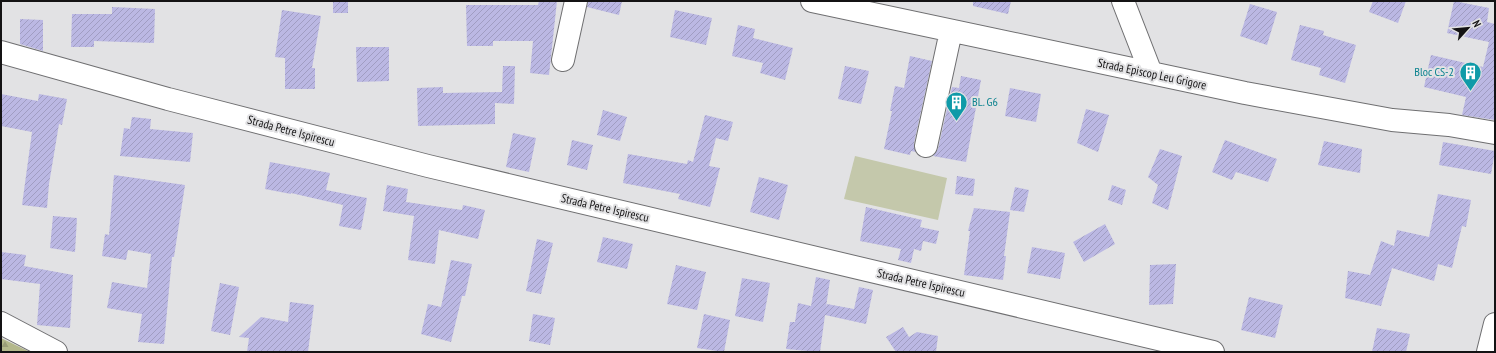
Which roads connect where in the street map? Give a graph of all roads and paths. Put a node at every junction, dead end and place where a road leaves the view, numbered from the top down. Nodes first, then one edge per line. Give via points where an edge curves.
1 (576, 1) edge
2 (812, 1) edge
3 (1123, 1) edge
4 (951, 31) junction
5 (1, 52) edge
6 (563, 60) dead end
7 (1151, 74) junction
8 (1495, 133) edge
9 (926, 146) dead end
10 (1, 323) edge
11 (1495, 324) edge
12 (56, 352) edge
13 (1213, 352) edge
14 (1488, 352) edge

1 - 6 street
2 - 4 street, Strada Episcop Leu Grigore
3 - 7 street
4 - 7 street, Strada Episcop Leu Grigore
4 - 9 street
5 - 13 street, Strada Petre Ispirescu via 168,99 428,166
7 - 8 street, Strada Episcop Leu Grigore via 1392,120 1449,125
10 - 12 street
11 - 14 street

